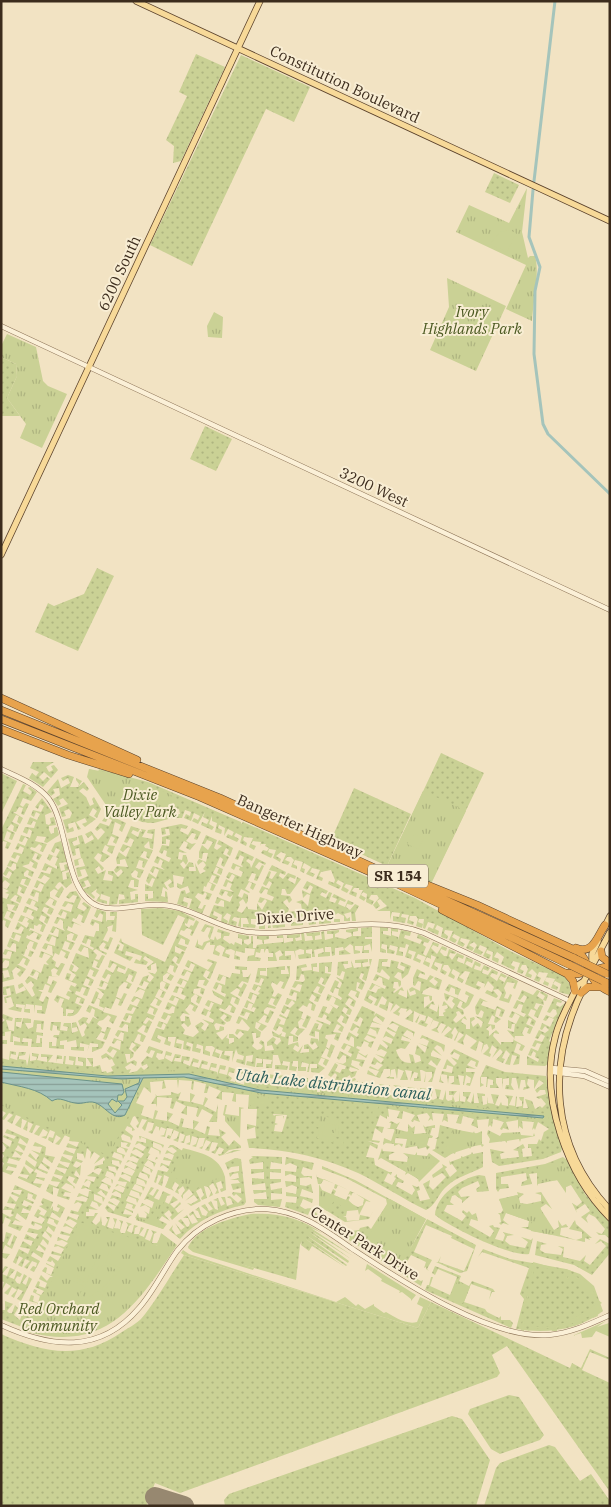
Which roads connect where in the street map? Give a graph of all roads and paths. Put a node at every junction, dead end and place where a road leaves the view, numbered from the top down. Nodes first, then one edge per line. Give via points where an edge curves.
1 (136, 1) edge
2 (260, 1) edge
3 (238, 48) junction
4 (610, 221) edge
5 (1, 326) edge
6 (89, 367) junction
7 (1, 555) edge
8 (610, 610) edge
9 (1, 698) edge
10 (1, 710) edge
11 (1, 719) edge
12 (1, 729) edge
13 (1, 769) edge
14 (159, 772) junction
15 (224, 808) junction
16 (366, 862) junction
17 (404, 887) junction
18 (610, 916) edge
19 (605, 925) junction
20 (610, 932) edge
21 (564, 945) junction
22 (601, 951) junction
23 (592, 962) junction
24 (610, 964) edge
25 (588, 970) junction
26 (564, 972) junction
27 (608, 975) edge
28 (605, 984) edge
29 (578, 992) junction
30 (610, 992) edge
31 (570, 1001) junction
32 (552, 1070) junction
33 (559, 1070) junction
34 (610, 1082) edge
35 (610, 1087) edge
36 (610, 1210) edge
37 (610, 1218) edge
38 (610, 1315) edge
39 (1, 1325) edge

1 - 3 main road, Constitution Boulevard
2 - 3 main road, 6200 South
3 - 4 main road, Constitution Boulevard
3 - 6 main road, 6200 South
5 - 6 street, 3200 West
6 - 7 main road, 6200 South
6 - 8 street, 3200 West
9 - 14 highway
10 - 14 highway, Bangerter Highway / SR 154
11 - 15 highway, Bangerter Highway / SR 154
12 - 15 highway via 75,758 143,778
13 - 31 street, Dixie Drive via 32,784 48,799 59,819 77,884 84,896 96,905 109,908 172,906 222,926 250,932 373,923 399,925 424,933
14 - 16 highway, Bangerter Highway / SR 154
15 - 17 highway, Bangerter Highway / SR 154
16 - 21 highway via 457,896
16 - 27 highway, Bangerter Highway / SR 154, bridge
17 - 26 highway via 458,919
17 - 28 highway, Bangerter Highway / SR 154, bridge
18 - 19 main road
19 - 21 highway via 594,945 588,949
19 - 23 main road via 592,954
20 - 22 main road
21 - 25 highway via 581,954
22 - 23 main road
22 - 24 highway via 602,957
23 - 25 main road
24 - 25 highway
25 - 26 highway via 574,974
25 - 28 highway via 594,982
25 - 29 main road
26 - 29 highway via 572,979
28 - 29 highway
28 - 30 highway, Bangerter Highway
29 - 31 main road
29 - 33 main road
31 - 32 main road via 555,1036
32 - 33 street
32 - 37 main road via 556,1115 567,1152 588,1191
33 - 34 street via 585,1071
33 - 35 street
33 - 36 main road via 559,1098 569,1142 582,1172
38 - 39 street, Center Park Drive via 576,1330 556,1334 530,1335 507,1331 415,1289 308,1220 282,1211 261,1209 226,1216 198,1231 179,1249 136,1312 104,1334 81,1341 52,1342 32,1338

